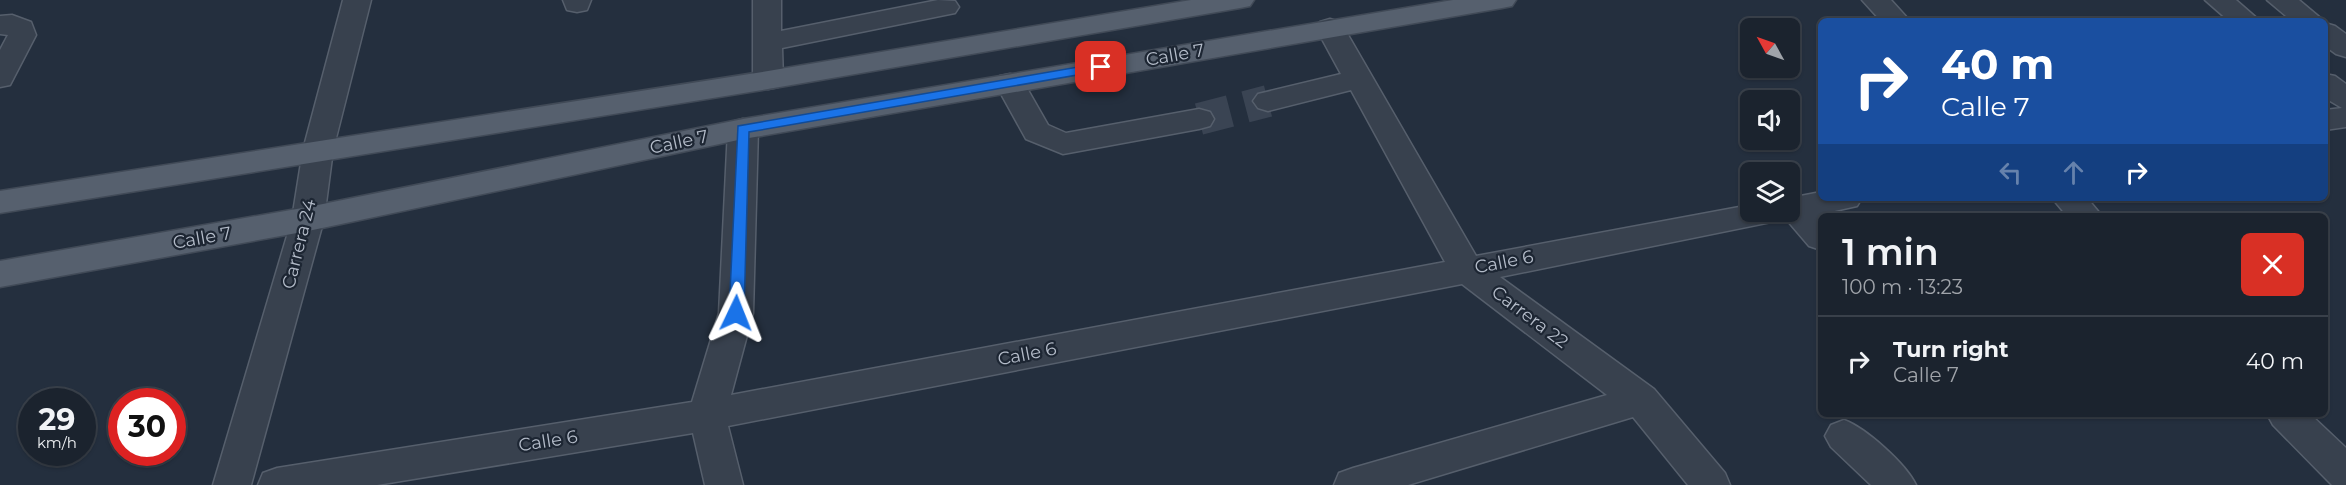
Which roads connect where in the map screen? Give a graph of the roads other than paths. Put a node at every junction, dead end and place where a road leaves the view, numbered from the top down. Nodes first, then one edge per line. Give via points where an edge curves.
1 (357, 0) edge
2 (767, 0) edge
3 (1502, 0) edge
4 (1876, 0) edge
5 (2219, 0) edge
6 (2281, 0) edge
7 (1222, 1) edge
8 (945, 7) dead end
9 (1893, 18) edge
10 (2242, 18) edge
11 (2306, 18) edge
12 (0, 25) edge
13 (1330, 28) junction
14 (2328, 34) edge
15 (768, 42) junction
16 (2346, 48) edge
17 (0, 78) edge
18 (1359, 79) junction
19 (768, 80) junction
20 (1010, 83) junction
21 (2328, 85) edge
22 (2346, 99) edge
23 (1268, 101) tunnel mouth
24 (2346, 117) edge
25 (1199, 119) tunnel mouth
26 (2328, 120) edge
27 (743, 129) junction
28 (318, 150) junction
29 (1830, 201) edge
30 (2071, 201) edge
31 (0, 202) edge
32 (1800, 207) edge
33 (2083, 213) edge
34 (1740, 218) edge
35 (308, 219) junction
36 (1800, 220) edge
37 (1818, 235) edge
38 (1466, 269) junction
39 (0, 274) edge
40 (1641, 400) junction
41 (707, 415) junction
42 (2289, 417) edge
43 (1844, 436) dead end
44 (2346, 473) edge
45 (232, 485) edge
46 (277, 485) edge
47 (724, 485) edge
48 (1353, 485) edge
49 (1711, 485) edge
50 (1897, 485) edge

1 - 28 street, Carrera 24
2 - 15 street
3 - 13 main road, Calle 7
4 - 9 street
5 - 10 street
6 - 11 street
7 - 19 main road
8 - 15 street
12 - 17 street via 21,28 22,35
13 - 18 street, Carrera 22
13 - 20 main road, Calle 7
14 - 16 street
15 - 19 street
18 - 23 street
18 - 38 street, Carrera 22
19 - 28 main road
20 - 25 street via 1037,132 1063,144
20 - 27 main road, Calle 7
21 - 22 street
24 - 26 street
27 - 35 main road, Calle 7
27 - 41 street via 736,313
28 - 31 main road
28 - 35 street, Carrera 24
29 - 32 street, Calle 6
30 - 33 street
34 - 38 street, Calle 6
35 - 39 main road, Calle 7
35 - 45 street, Carrera 24
36 - 37 street
38 - 40 street, Carrera 22
38 - 41 street, Calle 6
40 - 48 street
40 - 49 street, Carrera 22
41 - 46 street, Calle 6
41 - 47 street
42 - 44 street
43 - 50 street

